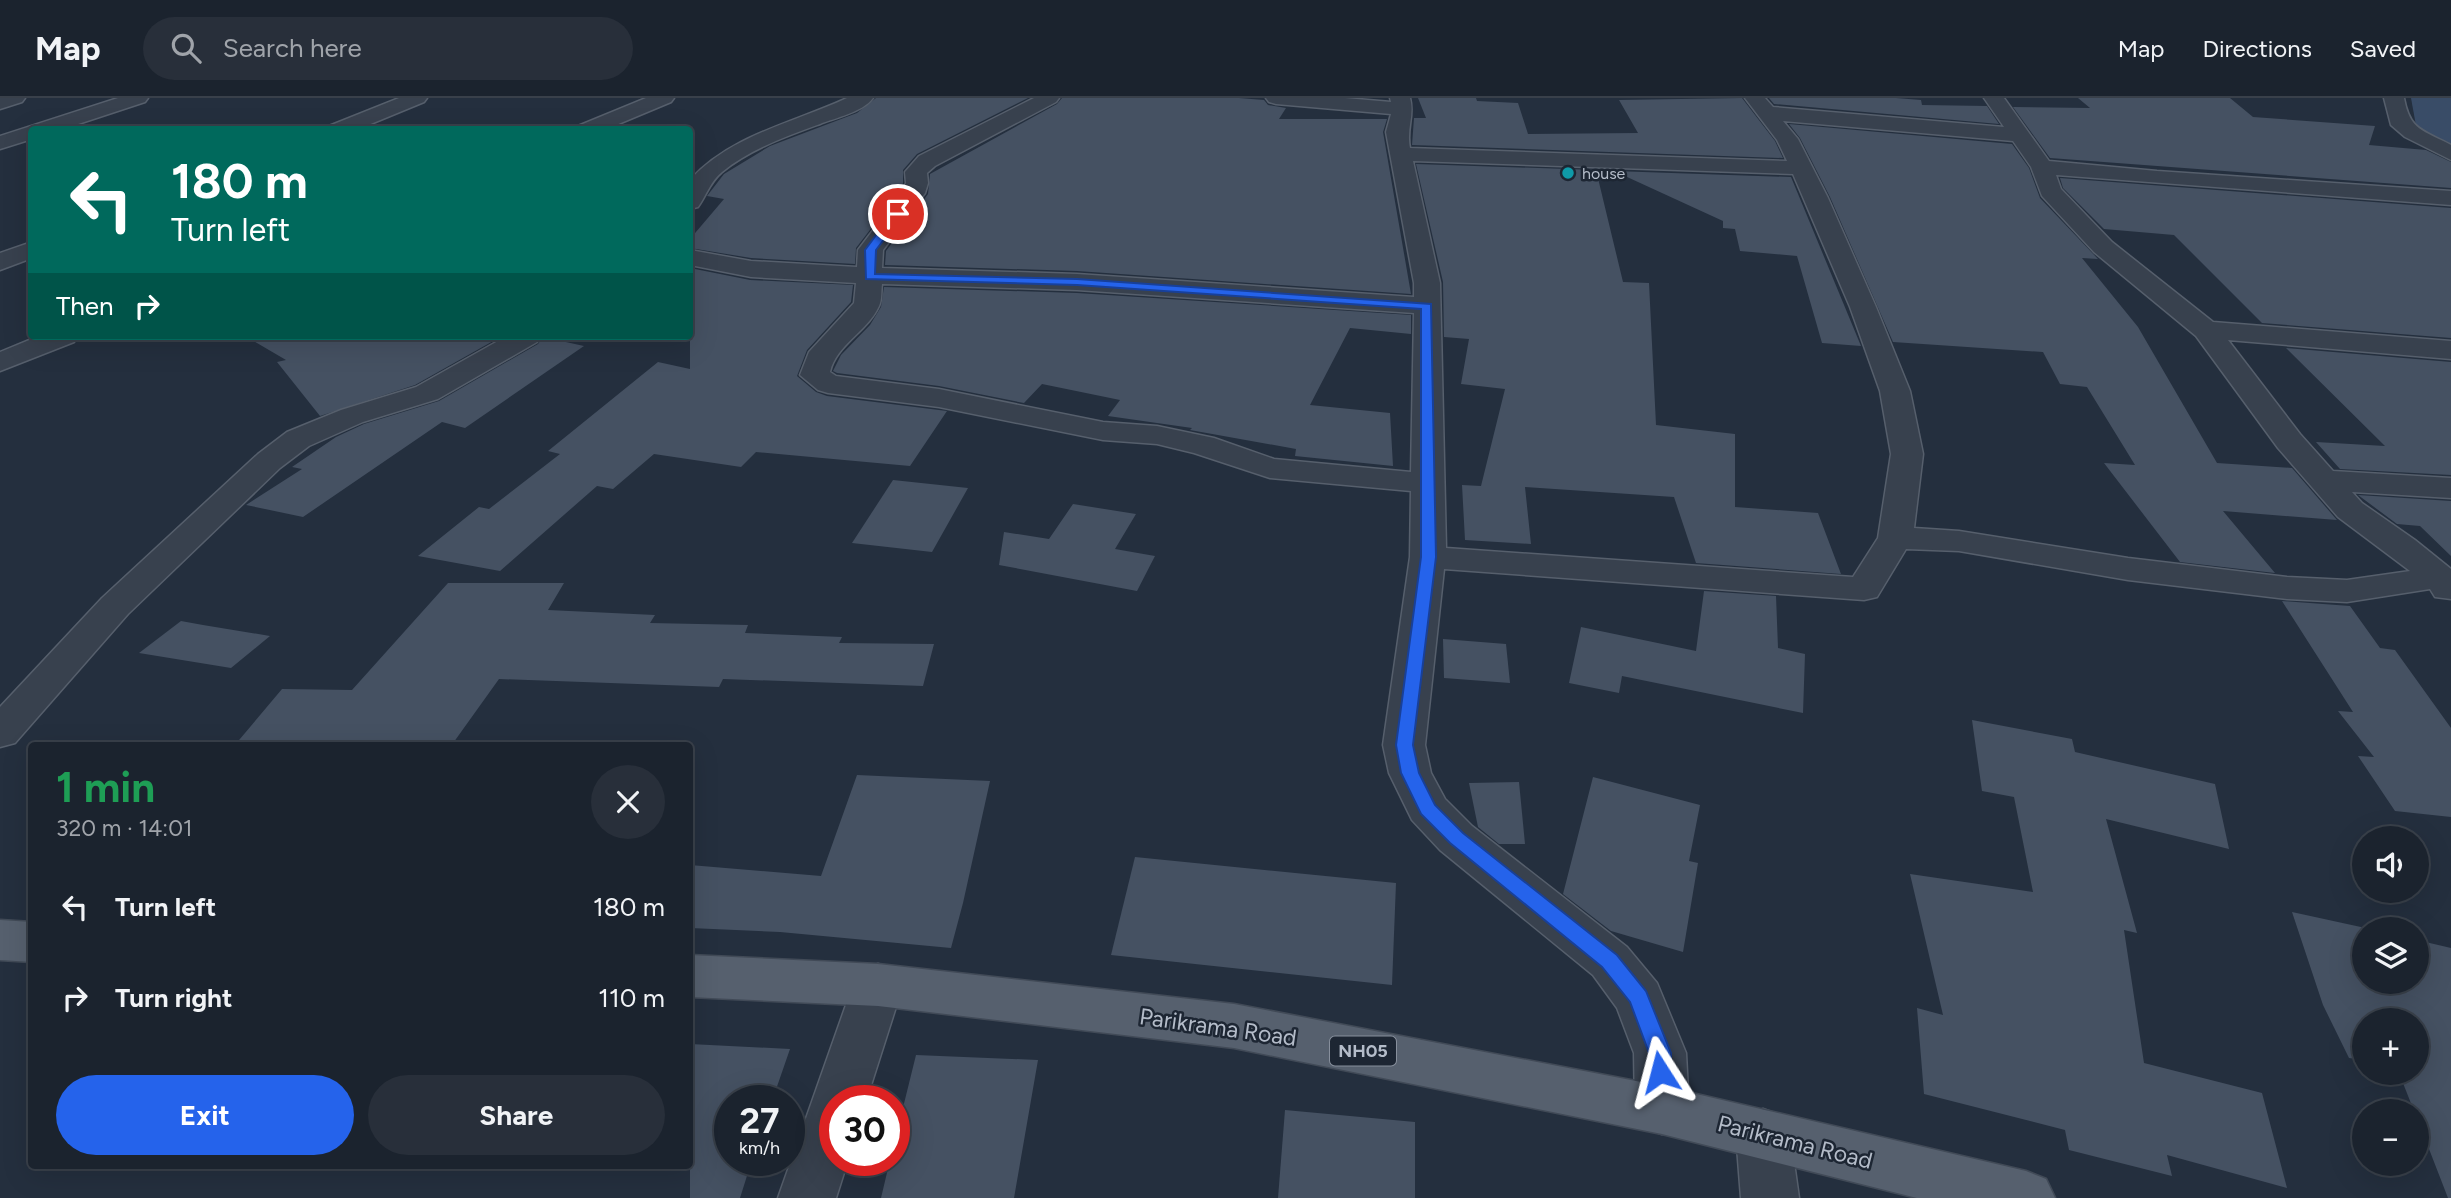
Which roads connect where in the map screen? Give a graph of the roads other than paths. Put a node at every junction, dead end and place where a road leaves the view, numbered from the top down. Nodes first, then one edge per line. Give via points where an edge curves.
1 (15, 98) edge
2 (138, 98) edge
3 (355, 98) edge
4 (418, 98) edge
5 (664, 98) edge
6 (863, 98) edge
7 (1049, 98) edge
8 (1276, 98) edge
9 (1994, 98) edge
10 (2394, 98) edge
11 (0, 103) edge
12 (1401, 103) edge
13 (1761, 105) edge
14 (389, 108) junction
15 (50, 126) edge
16 (346, 126) edge
17 (595, 126) edge
18 (28, 133) edge
19 (2020, 135) junction
20 (0, 143) edge
21 (2451, 153) edge
22 (1401, 154) junction
23 (2042, 167) junction
24 (1801, 168) junction
25 (693, 190) edge
26 (2451, 198) edge
27 (28, 251) edge
28 (693, 259) edge
29 (0, 262) edge
30 (870, 277) junction
31 (1427, 306) junction
32 (2206, 330) junction
33 (54, 340) edge
34 (520, 340) edge
35 (2451, 350) edge
36 (0, 362) edge
37 (2324, 480) junction
38 (1428, 483) junction
39 (2451, 488) edge
40 (1895, 538) junction
41 (1428, 557) junction
42 (2445, 585) edge
43 (0, 733) edge
44 (0, 940) edge
45 (28, 942) edge
46 (693, 976) edge
47 (878, 985) junction
48 (844, 1085) edge
49 (1662, 1110) junction
50 (1763, 1134) junction
51 (819, 1162) edge
52 (807, 1198) edge
53 (1770, 1198) edge
54 (2026, 1198) edge

1 - 11 street
2 - 15 street
3 - 14 street
4 - 14 street
5 - 17 street
6 - 25 street via 734,153
7 - 30 street via 927,161 916,172 913,193 871,250
8 - 12 street
9 - 19 street
10 - 21 street via 2398,121
12 - 22 street via 1396,132
13 - 19 street
13 - 24 street via 1787,139
14 - 16 street
18 - 20 street
19 - 23 street
22 - 24 street
22 - 31 street via 1427,283
23 - 26 street
23 - 32 street via 2050,191 2103,247
24 - 40 street via 1895,391 1907,454
27 - 29 street
28 - 30 street via 751,269
30 - 31 street via 1077,282
30 - 38 street via 867,304 819,358 815,375 828,384 1157,435 1270,468
31 - 38 street
32 - 35 street
32 - 37 street
33 - 36 street
34 - 43 street via 427,393 352,416 288,446 115,606
37 - 39 street
37 - 42 street via 2350,510
38 - 41 street
40 - 41 street via 1864,589
40 - 42 street via 1959,541 2128,569 2287,588 2347,592
41 - 49 street via 1404,745 1410,773 1428,809 1457,838 1610,961 1639,998 1660,1053
44 - 45 main road
46 - 47 main road, Parikrama Road / NH05
47 - 48 street
47 - 49 main road, Parikrama Road / NH05 via 1234,1026
49 - 50 main road, Parikrama Road / NH05
50 - 53 street
50 - 54 main road, Parikrama Road / NH05
51 - 52 street

